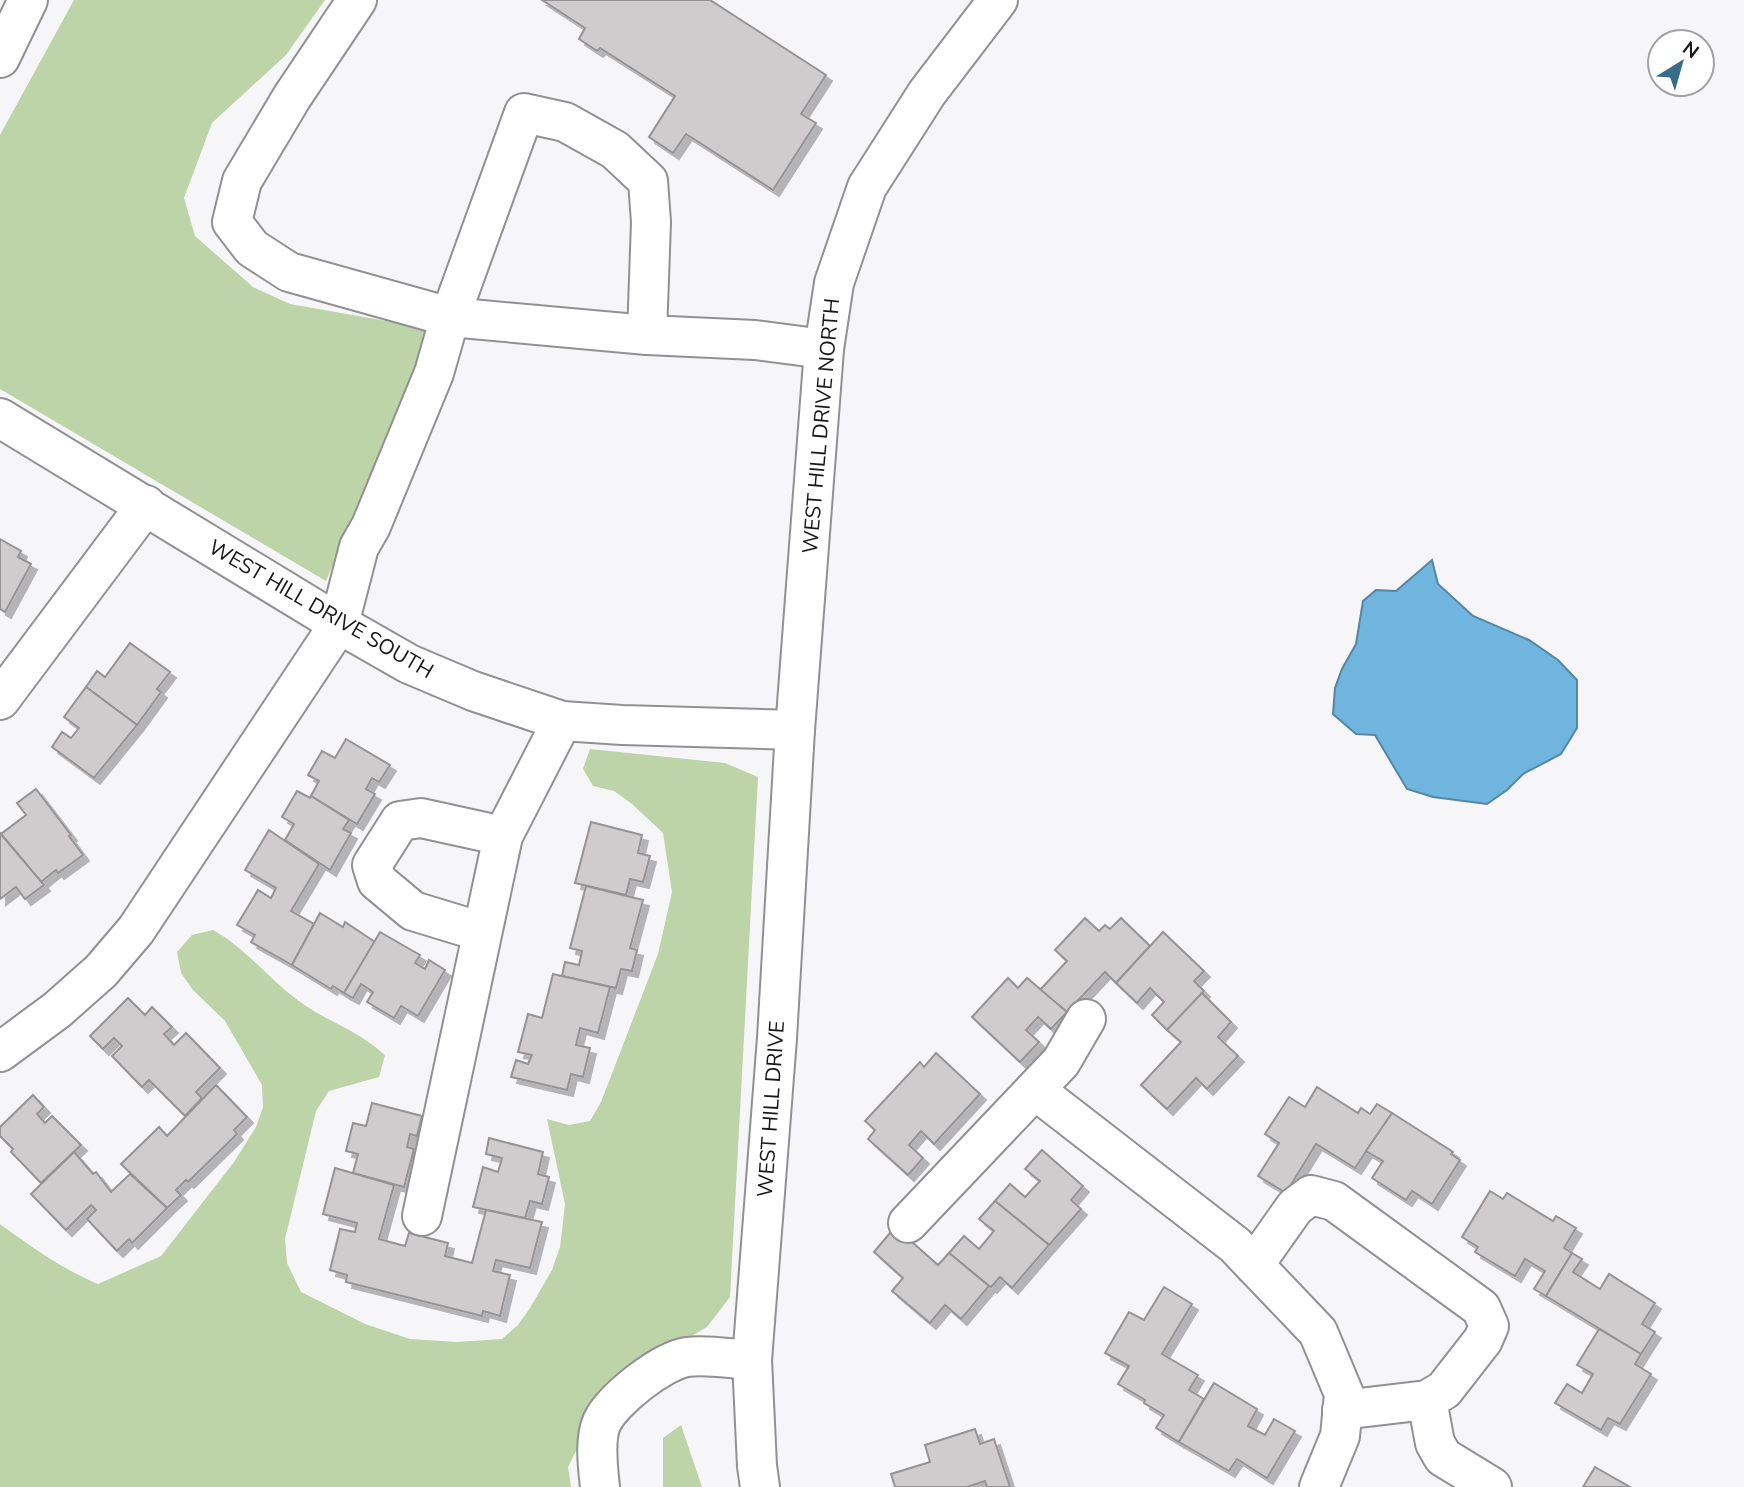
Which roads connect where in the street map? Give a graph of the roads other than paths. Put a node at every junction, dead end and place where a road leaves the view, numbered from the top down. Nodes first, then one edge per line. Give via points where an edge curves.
1 (28, 0) edge
2 (357, 0) edge
3 (998, 0) edge
4 (0, 58) edge
5 (450, 317) junction
6 (647, 335) junction
7 (824, 349) junction
8 (0, 418) edge
9 (146, 505) junction
10 (340, 624) junction
11 (0, 700) edge
12 (562, 721) junction
13 (795, 730) junction
14 (503, 836) junction
15 (482, 932) junction
16 (1086, 1019) dead end
17 (0, 1052) edge
18 (1035, 1090) junction
19 (422, 1216) dead end
20 (908, 1223) dead end
21 (1254, 1265) junction
22 (752, 1360) junction
23 (1427, 1400) junction
24 (1342, 1410) junction
25 (600, 1487) edge
26 (760, 1487) edge
27 (1319, 1487) edge
28 (1492, 1487) edge

1 - 4 street
2 - 5 street via 242,181 232,222 252,248 289,272
3 - 7 street, WEST HILL DRIVE NORTH via 927,93 867,187 834,283
5 - 6 street
5 - 6 street via 524,113 565,122 615,150 648,181
5 - 10 street via 434,373 359,547
6 - 7 street via 755,340
7 - 13 street, WEST HILL DRIVE NORTH
8 - 9 street, WEST HILL DRIVE SOUTH
9 - 10 street, WEST HILL DRIVE SOUTH
9 - 11 street
10 - 12 street, WEST HILL DRIVE SOUTH via 409,664
10 - 17 street via 136,930 101,971
12 - 13 street, WEST HILL DRIVE SOUTH
12 - 14 street
13 - 22 street, WEST HILL DRIVE
14 - 15 street
14 - 15 street via 421,818 400,821 372,865 377,881 412,911
15 - 19 street
16 - 18 street via 1061,1062
18 - 20 street
18 - 21 street via 1235,1245
21 - 23 street via 1295,1207 1311,1195 1335,1201 1481,1308 1489,1326 1483,1340 1444,1390
21 - 24 street via 1318,1332 1344,1394
22 - 25 street via 685,1357 651,1373 621,1396 601,1423
22 - 26 street, WEST HILL DRIVE
23 - 24 street
23 - 28 street via 1435,1443 1443,1457
24 - 27 street via 1340,1436

